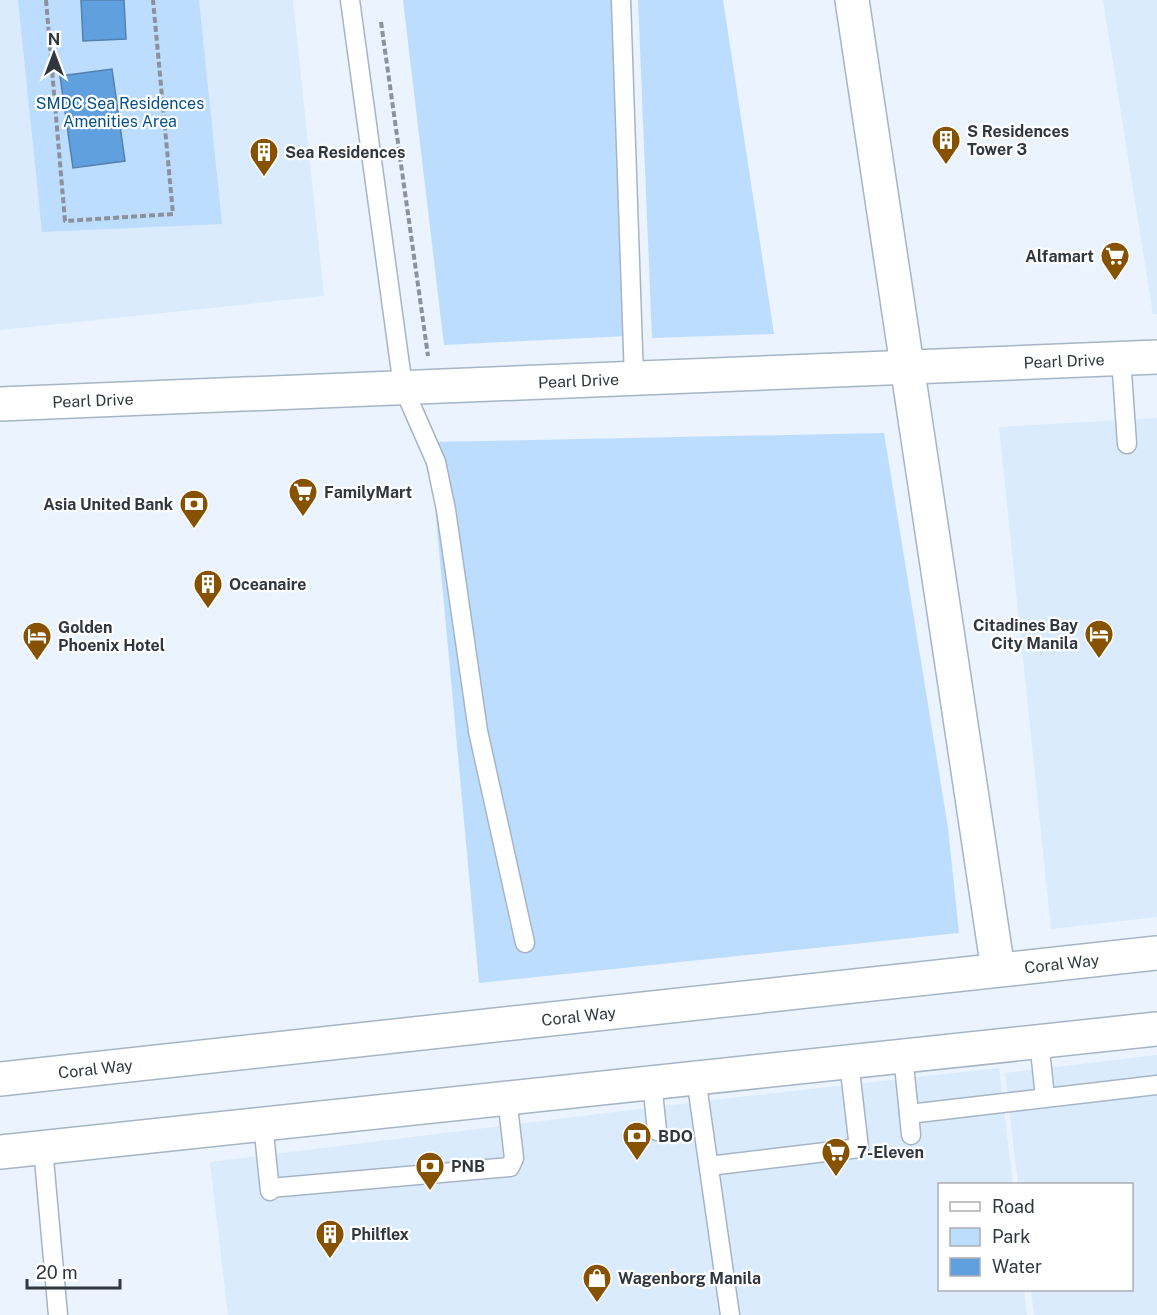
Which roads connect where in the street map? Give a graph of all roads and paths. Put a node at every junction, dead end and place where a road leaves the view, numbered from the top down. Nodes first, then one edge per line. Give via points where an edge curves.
1 (46, 0) edge
2 (153, 0) edge
3 (350, 0) edge
4 (621, 0) edge
5 (852, 0) edge
6 (379, 12) dead end
7 (1157, 357) edge
8 (1121, 358) junction
9 (907, 367) junction
10 (634, 379) junction
11 (418, 386) junction
12 (0, 404) edge
13 (1127, 444) dead end
14 (525, 943) dead end
15 (1157, 953) edge
16 (998, 970) junction
17 (1157, 1029) edge
18 (1039, 1041) junction
19 (903, 1055) junction
20 (849, 1062) junction
21 (696, 1078) junction
22 (0, 1079) edge
23 (652, 1083) junction
24 (1157, 1085) edge
25 (1045, 1097) junction
26 (507, 1098) junction
27 (909, 1114) junction
28 (263, 1124) junction
29 (657, 1131) dead end
30 (911, 1135) dead end
31 (43, 1148) junction
32 (0, 1152) edge
33 (709, 1166) junction
34 (58, 1315) edge
35 (730, 1315) edge

1 - 2 path via 65,221 173,214
3 - 11 lane
4 - 10 lane
5 - 9 street
6 - 11 path
7 - 8 street, Pearl Drive
8 - 9 street, Pearl Drive
8 - 13 lane
9 - 10 street, Pearl Drive
9 - 16 street
10 - 11 street, Pearl Drive
11 - 12 street, Pearl Drive
11 - 14 lane via 446,510 478,731
15 - 16 street, Coral Way
16 - 22 street, Coral Way
17 - 18 street
18 - 19 street
18 - 25 lane
19 - 20 street
19 - 27 lane
20 - 21 street
20 - 33 lane via 859,1148
21 - 23 street
21 - 33 lane
23 - 26 street
23 - 29 lane
24 - 25 lane
25 - 27 lane
26 - 28 street
26 - 28 lane via 514,1158 510,1167 270,1190
27 - 30 lane
28 - 31 street
31 - 32 street
31 - 34 lane
33 - 35 lane

